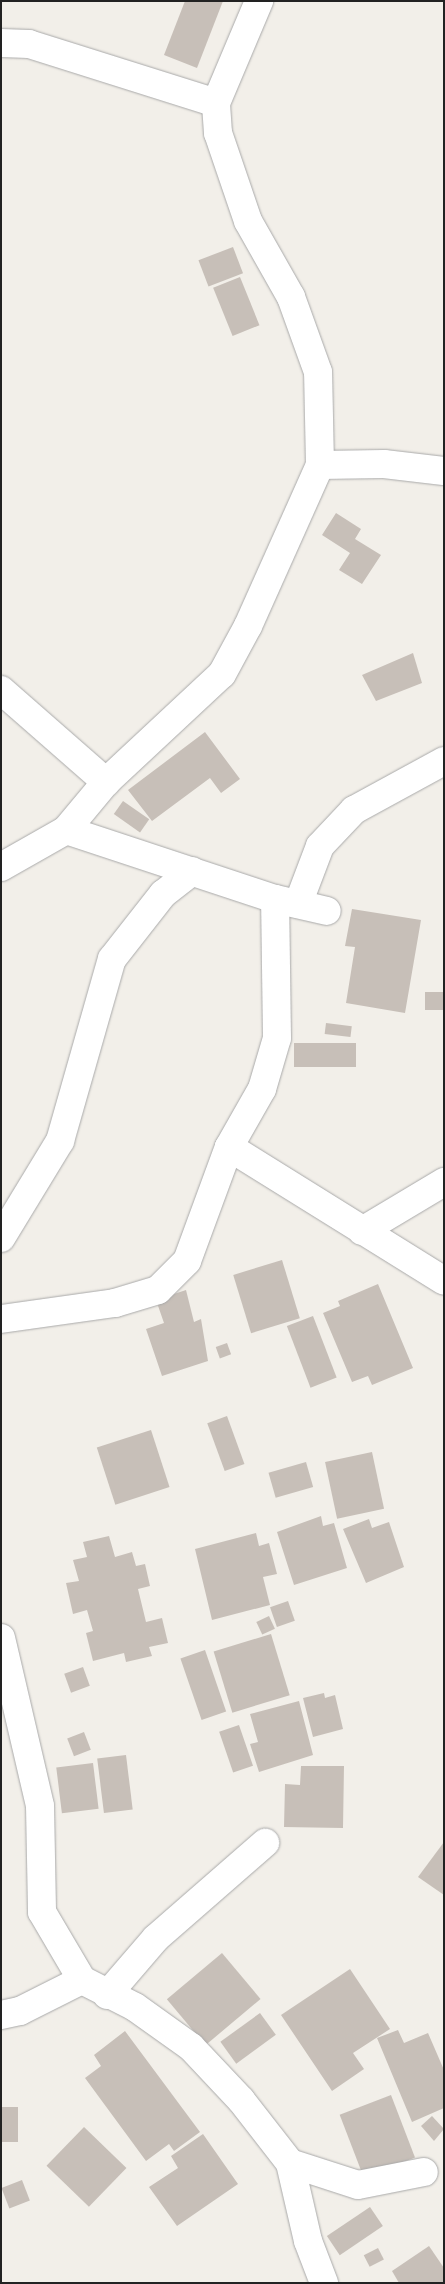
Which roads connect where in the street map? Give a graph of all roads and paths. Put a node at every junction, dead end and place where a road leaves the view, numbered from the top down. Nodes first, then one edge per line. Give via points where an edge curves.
1 (259, 1) edge
2 (1, 43) edge
3 (216, 103) junction
4 (320, 464) junction
5 (444, 471) edge
6 (1, 690) edge
7 (444, 761) edge
8 (106, 782) junction
9 (66, 830) junction
10 (1, 867) edge
11 (192, 871) junction
12 (286, 902) junction
13 (328, 911) dead end
14 (229, 1147) junction
15 (444, 1182) edge
16 (362, 1231) junction
17 (1, 1238) edge
18 (444, 1282) edge
19 (1, 1319) edge
20 (1, 1638) edge
21 (265, 1843) dead end
22 (82, 1980) junction
23 (107, 1995) junction
24 (1, 2015) edge
25 (290, 2163) junction
26 (424, 2172) dead end
27 (324, 2283) edge

1 - 3 street
2 - 3 street via 29,44
3 - 4 street via 218,133 248,221 291,297 318,372
4 - 5 street via 384,464
4 - 8 street via 248,626 222,674
6 - 8 street
7 - 12 street via 354,810 320,846
8 - 9 street
9 - 10 street
9 - 11 street
11 - 12 street
11 - 17 street via 163,894 112,959 60,1141
12 - 13 street
12 - 14 street via 277,1038 262,1089
14 - 16 street
14 - 19 street via 187,1261 158,1290 115,1303
15 - 16 street
16 - 18 street
20 - 22 street via 40,1806 42,1912
21 - 23 street via 156,1938
22 - 23 street
22 - 24 street via 20,2010
23 - 25 street via 135,2007 191,2047 241,2100
25 - 26 street via 358,2185
25 - 27 street via 308,2241

